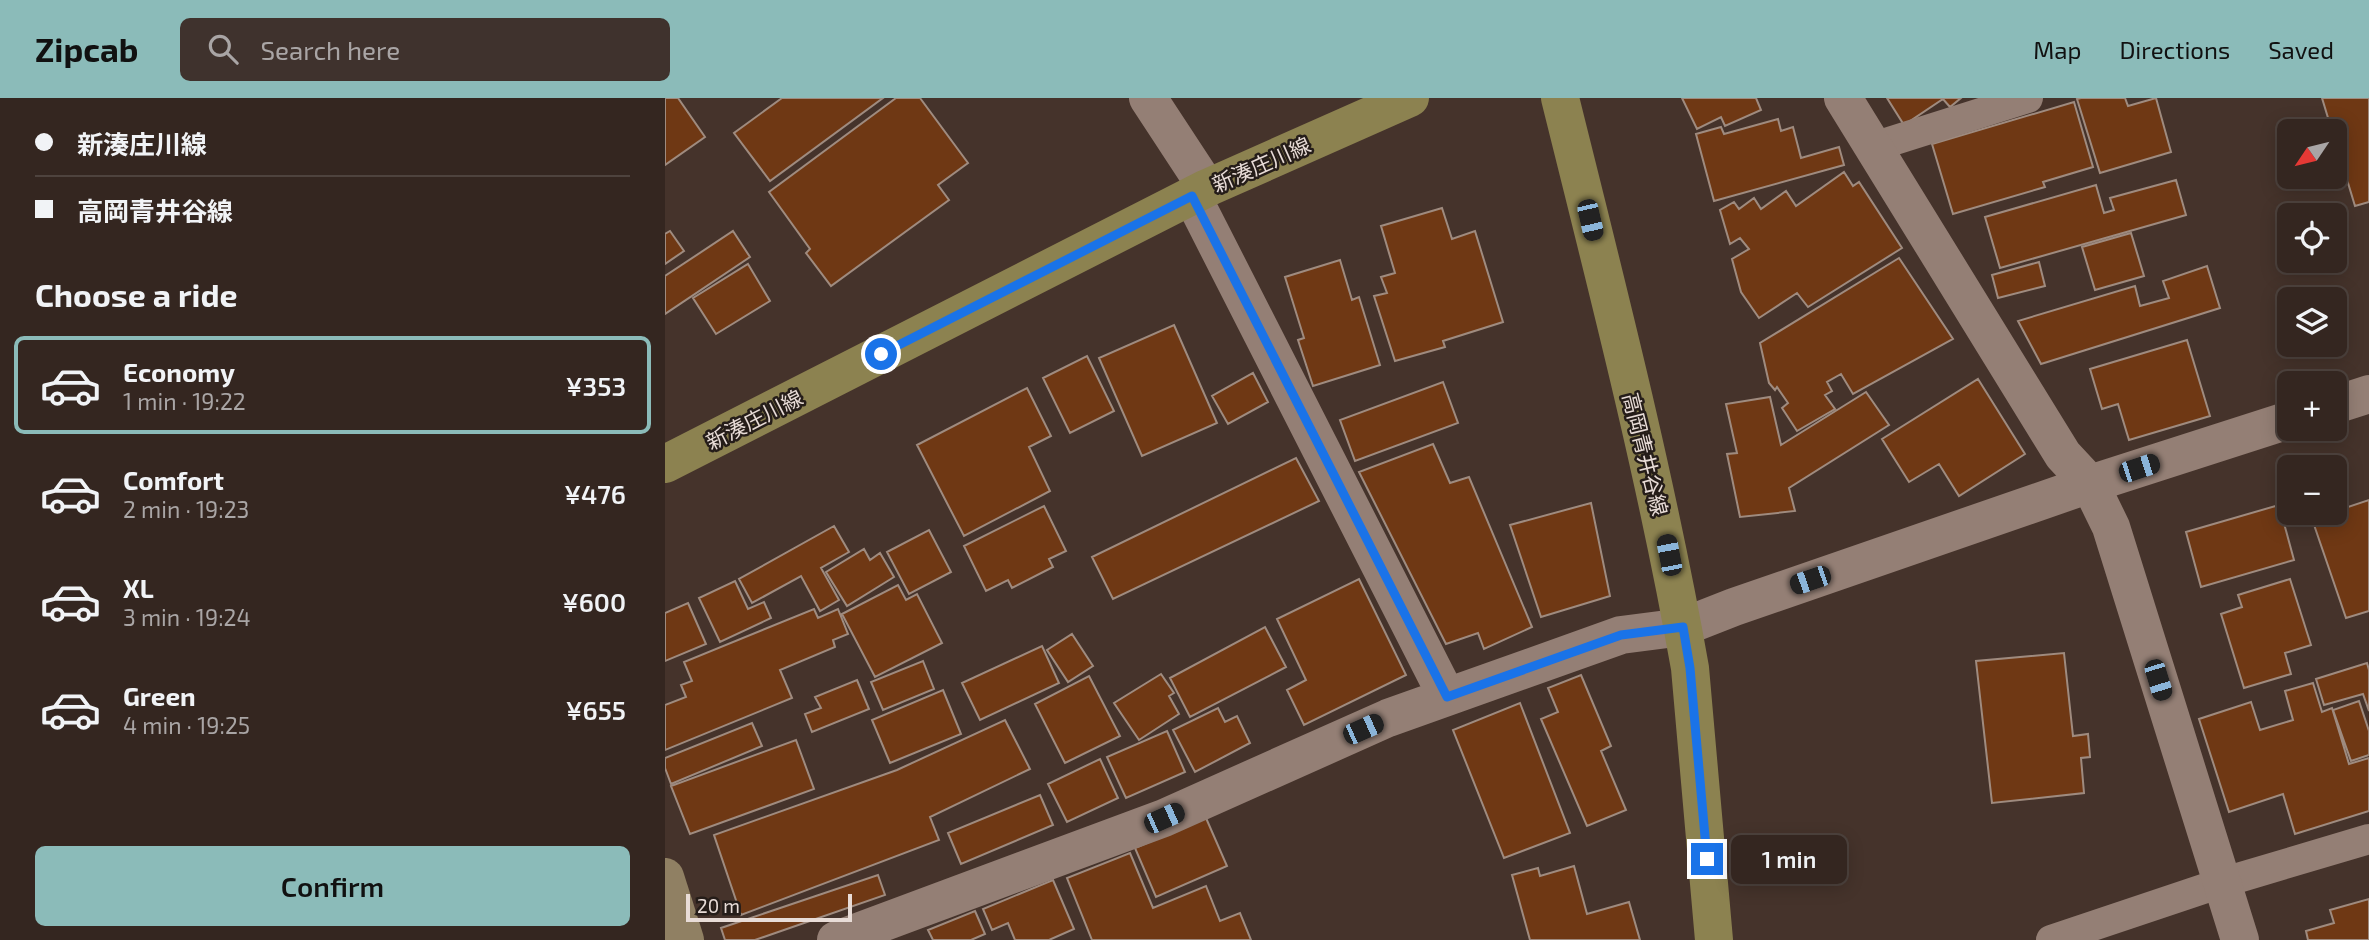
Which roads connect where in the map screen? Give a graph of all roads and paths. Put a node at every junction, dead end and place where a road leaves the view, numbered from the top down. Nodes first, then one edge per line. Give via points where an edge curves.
1 (1147, 98) edge
2 (1410, 98) edge
3 (1560, 98) edge
4 (1843, 98) edge
5 (2028, 98) edge
6 (1873, 147) junction
7 (1199, 192) junction
8 (2369, 394) edge
9 (2347, 401) edge
10 (2277, 424) edge
11 (665, 464) edge
12 (2089, 484) junction
13 (1683, 627) junction
14 (1447, 697) junction
15 (2369, 839) edge
16 (665, 877) edge
17 (2221, 883) junction
18 (685, 940) edge
19 (836, 940) edge
20 (1714, 940) edge
21 (2051, 940) edge
22 (2240, 940) edge

1 - 7 street
2 - 7 main road, 新湊庄川線
3 - 13 main road, 高岡青井谷線 via 1665,531
4 - 6 street
5 - 6 lane
6 - 12 street via 2063,455
7 - 11 main road, 新湊庄川線
7 - 14 street
8 - 9 street
10 - 12 street
12 - 13 street
12 - 17 street via 2111,527
13 - 14 street via 1621,635
13 - 20 main road, 高岡青井谷線
14 - 19 street via 1388,718 1164,818
15 - 17 lane
16 - 18 main road
17 - 21 lane
17 - 22 street

